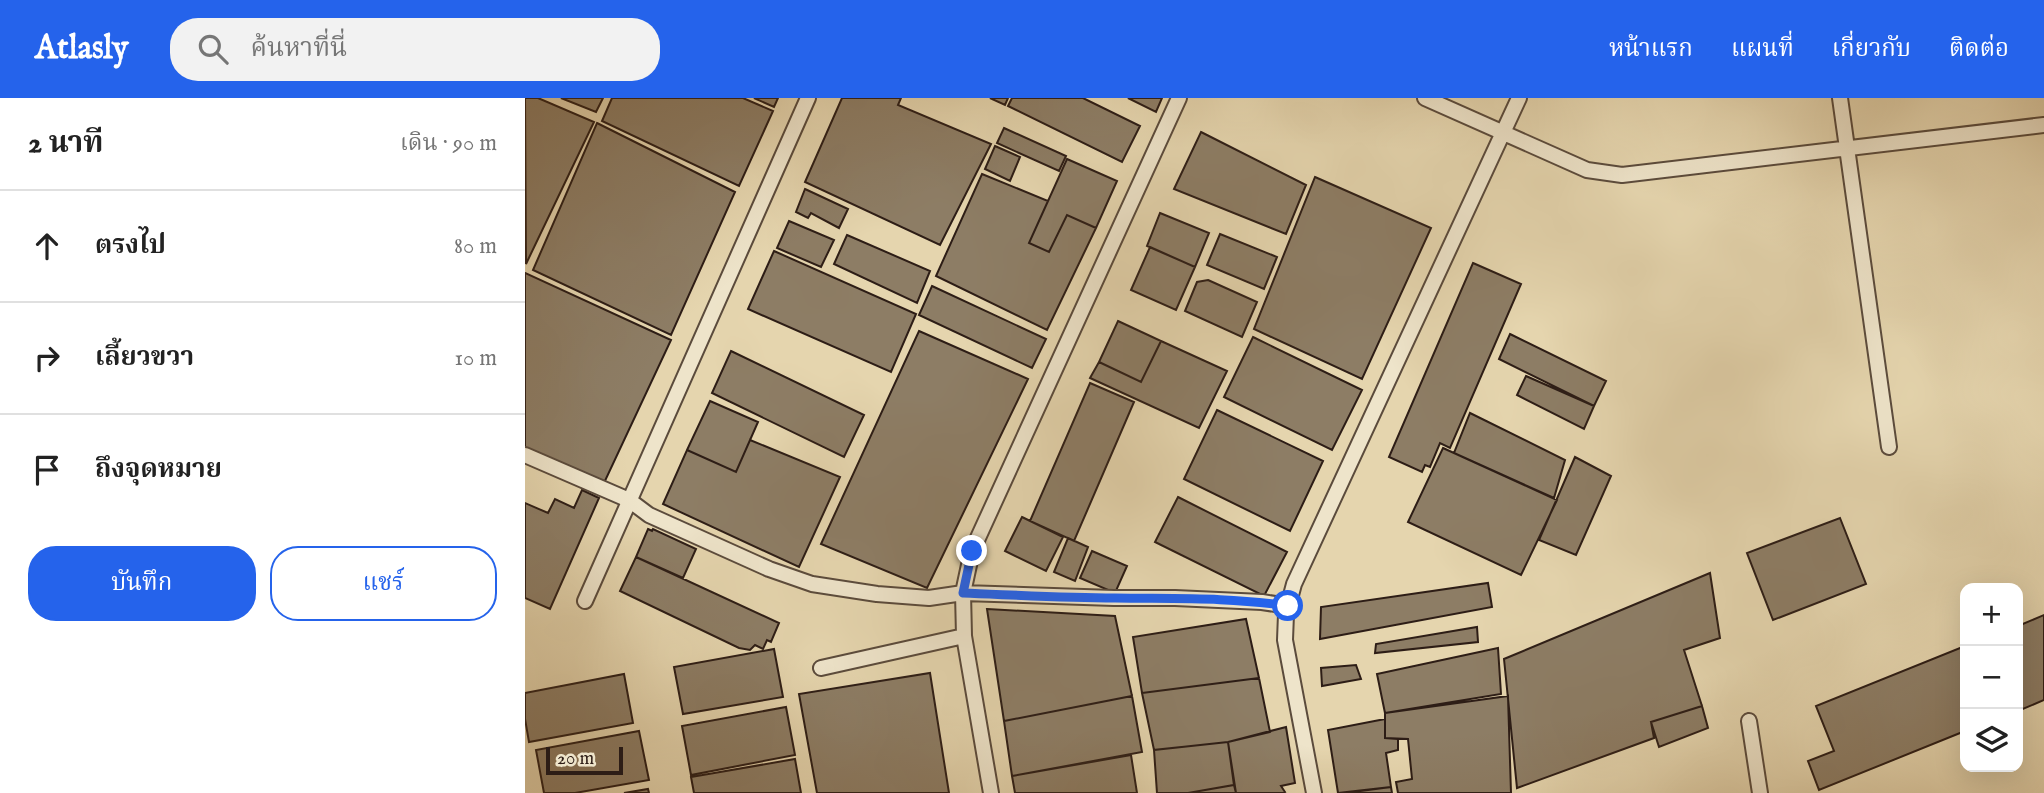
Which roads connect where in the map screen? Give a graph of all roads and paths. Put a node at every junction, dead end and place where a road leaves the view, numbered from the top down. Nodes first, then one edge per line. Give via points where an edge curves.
1 (808, 98) edge
2 (1179, 98) edge
3 (1425, 98) edge
4 (1519, 98) edge
5 (1840, 98) edge
6 (2044, 125) edge
7 (1503, 134) junction
8 (1846, 147) junction
9 (1889, 447) dead end
10 (525, 455) edge
11 (629, 500) junction
12 (963, 593) junction
13 (585, 601) dead end
14 (1288, 606) junction
15 (964, 636) junction
16 (821, 668) dead end
17 (1749, 721) dead end
18 (991, 793) edge
19 (1314, 793) edge
20 (1760, 793) edge

1 - 11 lane
2 - 12 lane via 972,551
3 - 7 lane
4 - 7 lane
5 - 8 lane
6 - 8 lane
7 - 8 lane via 1587,170 1622,175
7 - 14 lane via 1294,584
8 - 9 lane
10 - 11 lane
11 - 12 lane via 649,515 812,584 929,598
11 - 13 lane
12 - 14 lane via 1175,597
12 - 15 lane
14 - 19 lane via 1285,640
15 - 16 lane
15 - 18 lane
17 - 20 lane

